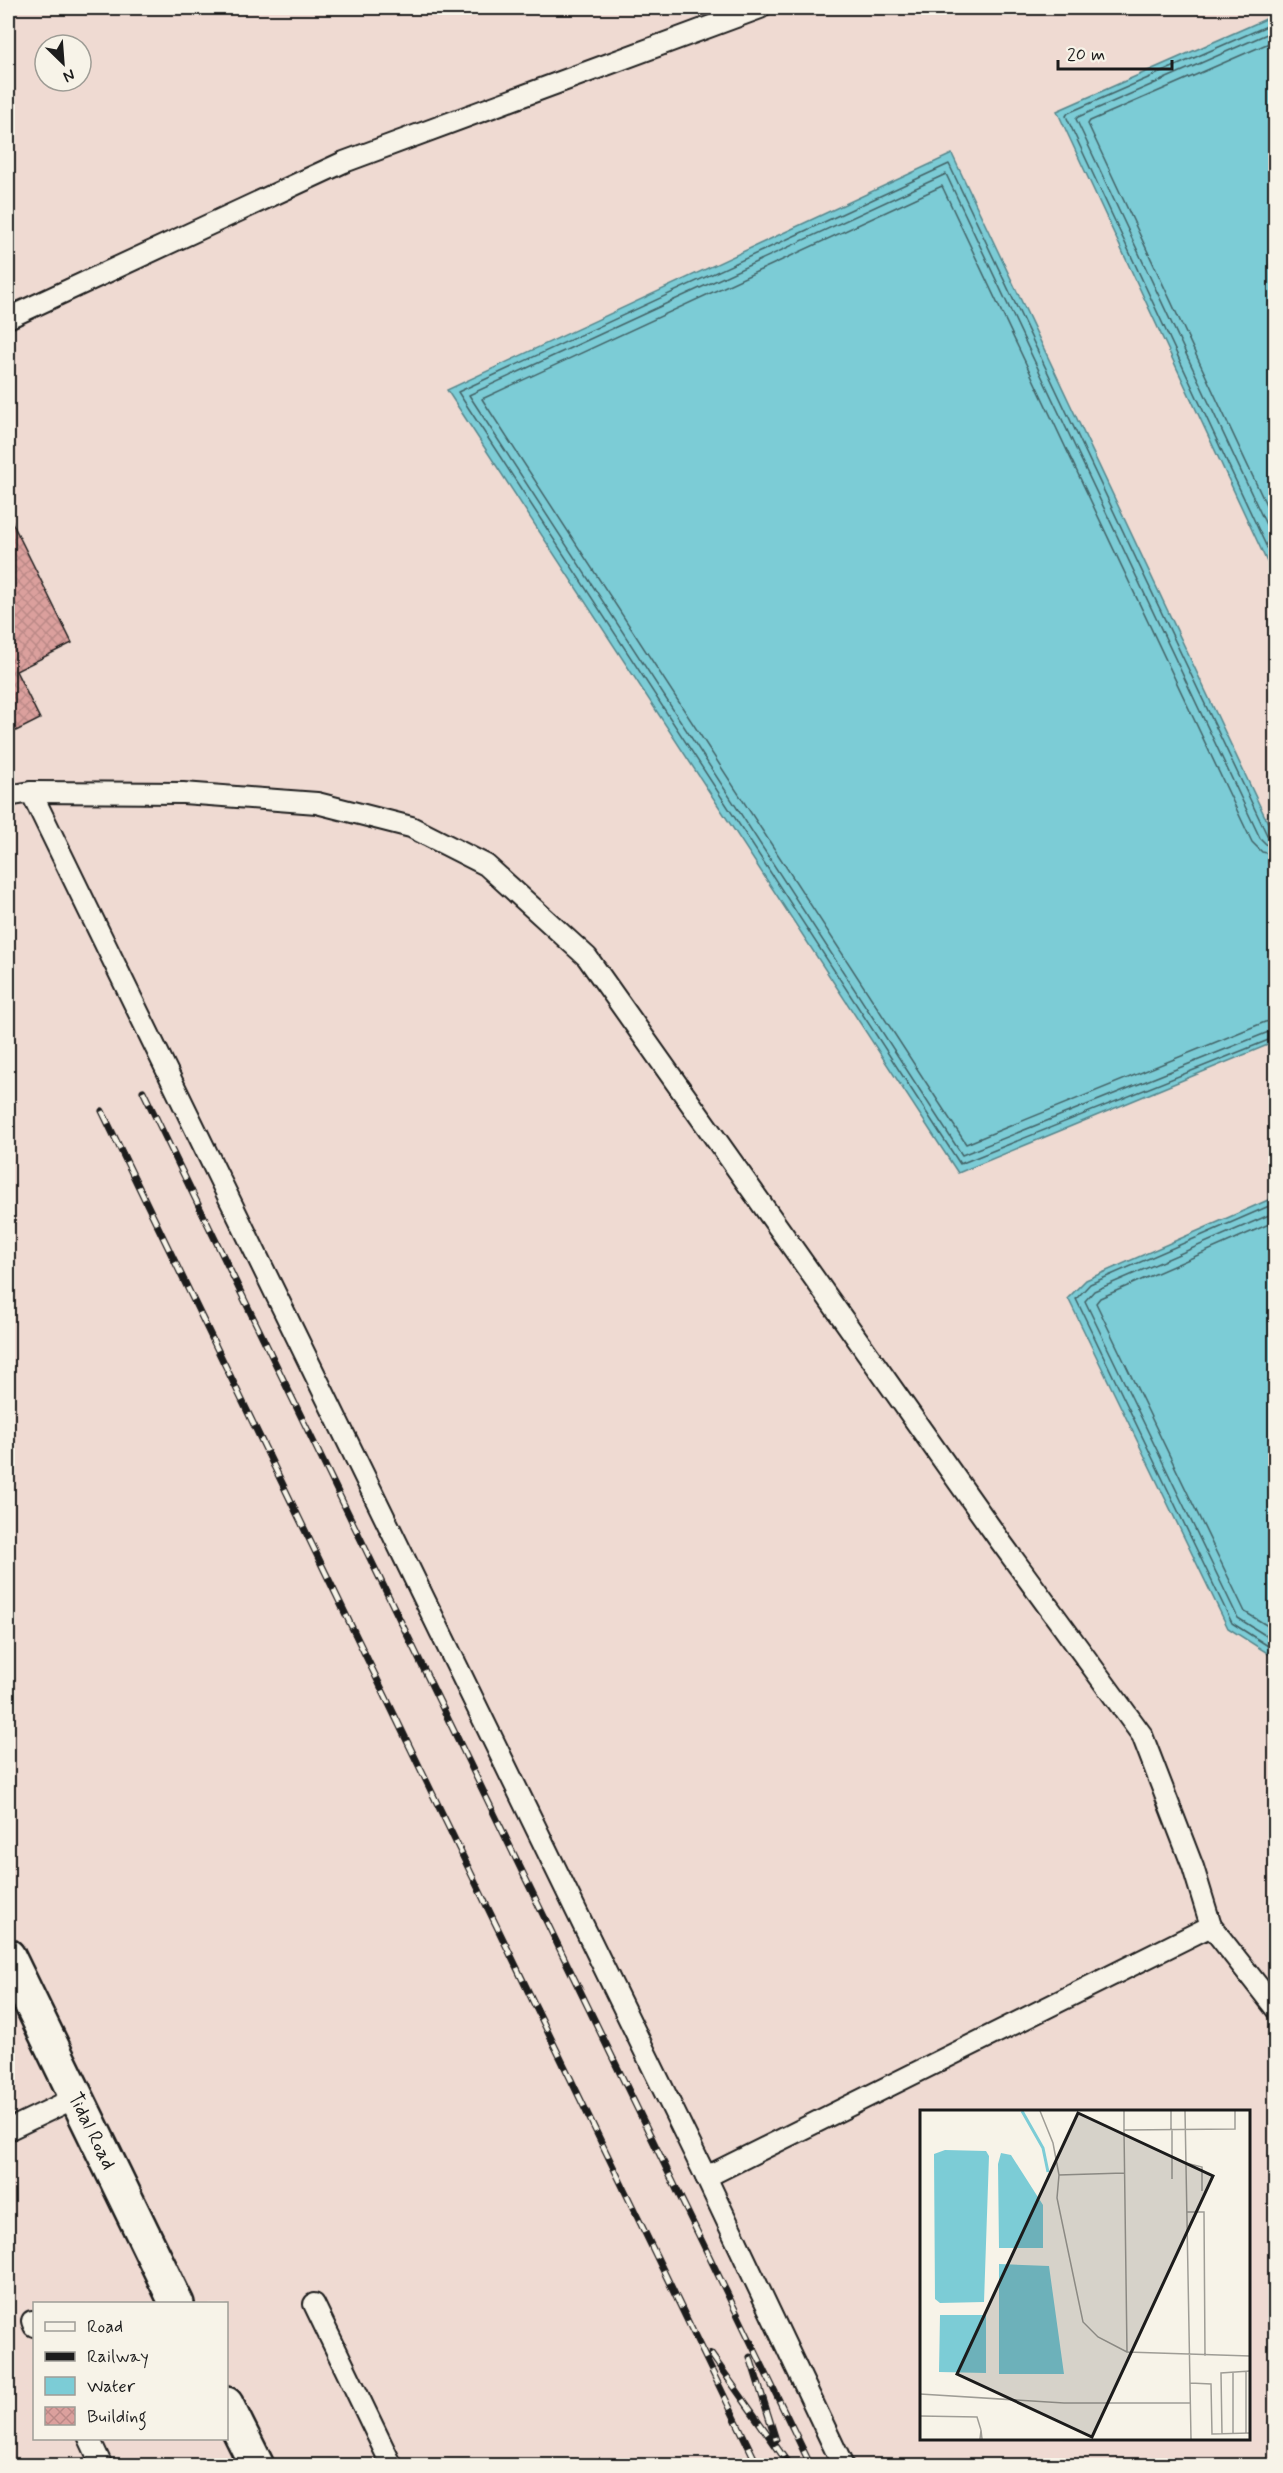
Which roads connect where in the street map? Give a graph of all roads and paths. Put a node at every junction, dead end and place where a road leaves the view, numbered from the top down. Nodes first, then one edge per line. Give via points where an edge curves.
1 (760, 8) edge
2 (8, 318) edge
3 (31, 792) junction
4 (8, 796) edge
5 (1211, 1926) junction
6 (8, 1956) edge
7 (1275, 2009) edge
8 (77, 2097) junction
9 (8, 2130) edge
10 (706, 2177) junction
11 (176, 2302) edge
12 (314, 2304) dead end
13 (228, 2408) edge
14 (89, 2440) edge
15 (102, 2466) edge
16 (257, 2466) edge
17 (392, 2466) edge
18 (843, 2466) edge

1 - 2 lane via 344,162
3 - 4 lane
3 - 5 lane via 183,794 317,803 411,827 486,865 587,957 1143,1735
3 - 10 lane
5 - 7 lane
5 - 10 lane
6 - 8 street, Tidal Road
8 - 9 lane
8 - 11 street, Tidal Road
10 - 18 lane
12 - 17 lane
13 - 16 street
14 - 15 lane

